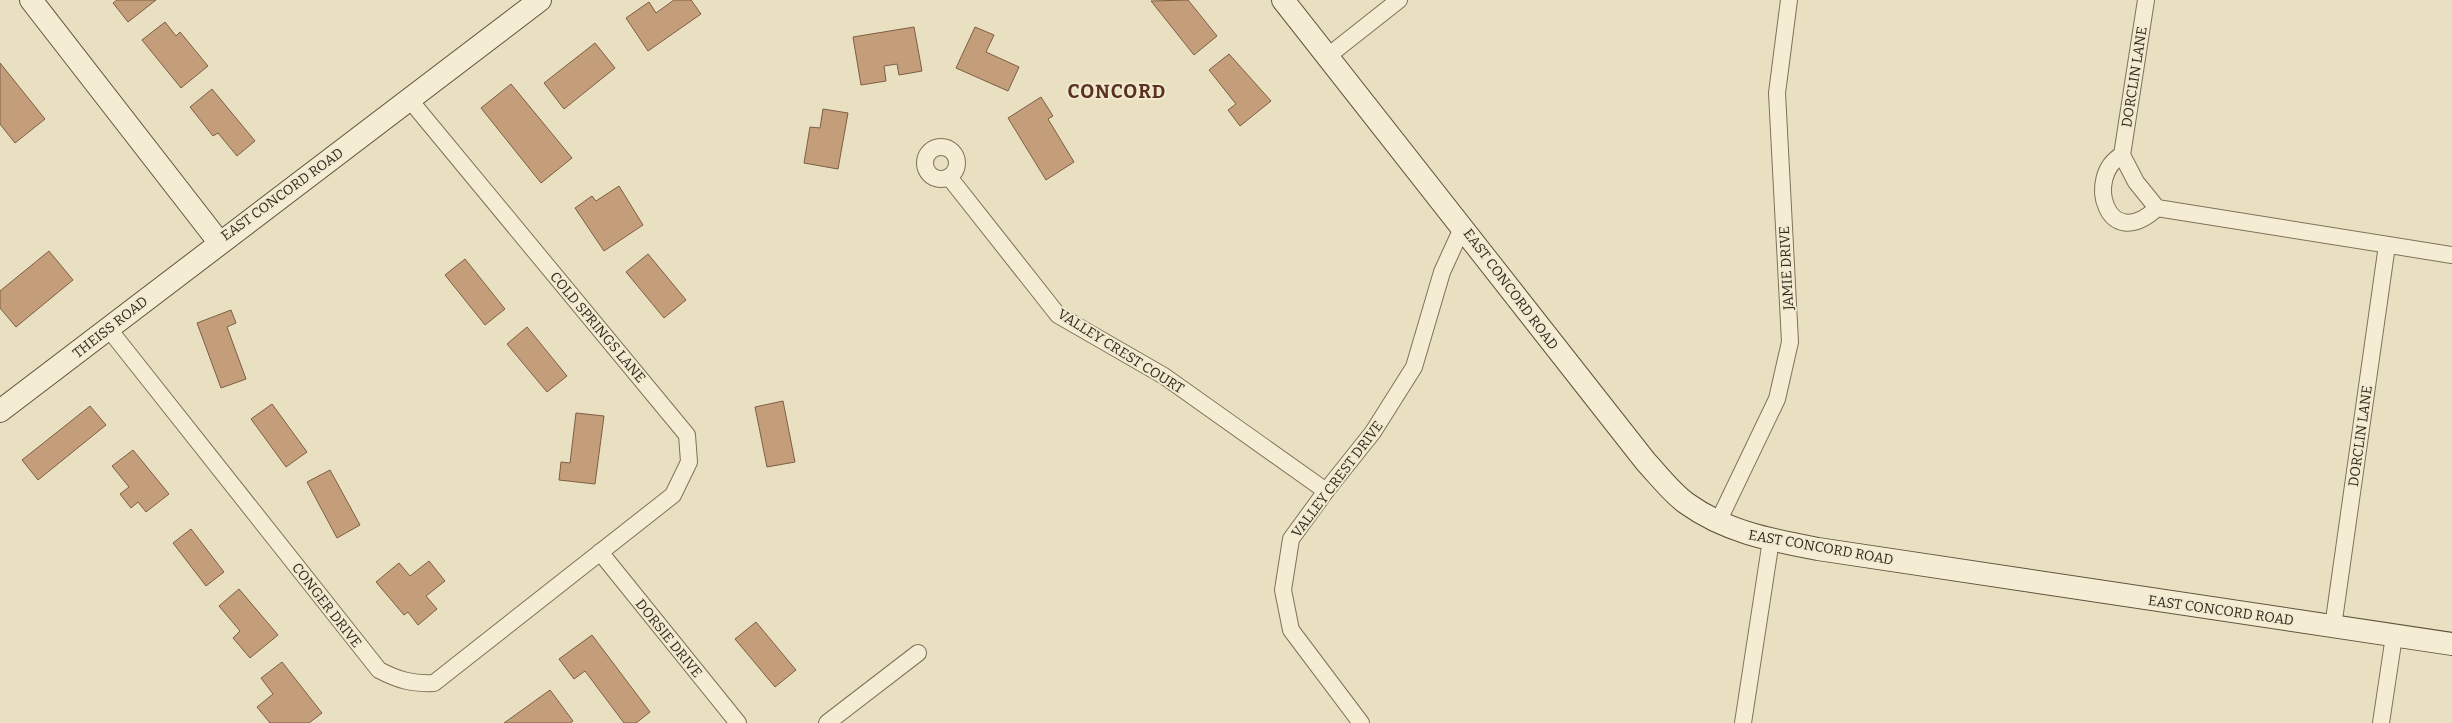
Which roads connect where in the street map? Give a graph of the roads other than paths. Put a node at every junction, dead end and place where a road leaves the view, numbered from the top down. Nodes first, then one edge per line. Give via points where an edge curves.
1 (31, 0) edge
2 (540, 0) edge
3 (1283, 0) edge
4 (1399, 0) edge
5 (1789, 0) edge
6 (2146, 0) edge
7 (1328, 56) junction
8 (409, 100) junction
9 (2122, 154) junction
10 (949, 177) dead end
11 (2157, 208) junction
12 (1463, 226) junction
13 (219, 242) junction
14 (2388, 245) junction
15 (2452, 255) edge
16 (108, 328) junction
17 (0, 410) edge
18 (1326, 491) junction
19 (1718, 522) junction
20 (1771, 540) junction
21 (600, 552) junction
22 (2333, 627) junction
23 (2394, 636) junction
24 (2452, 644) edge
25 (918, 653) dead end
26 (738, 723) edge
27 (826, 723) edge
28 (1362, 723) edge
29 (1743, 723) edge
30 (2381, 723) edge

1 - 13 street, EAST CONCORD ROAD
2 - 8 street, EAST CONCORD ROAD
3 - 7 street, EAST CONCORD ROAD
4 - 7 street
5 - 19 street, JAMIE DRIVE via 1777,93 1790,342 1777,399
6 - 9 street, DORCLIN LANE
7 - 12 street, EAST CONCORD ROAD
8 - 13 street, EAST CONCORD ROAD
8 - 21 street, COLD SPRINGS LANE via 687,435 689,462 673,495
9 - 11 street via 2136,182
9 - 11 street via 2109,164 2103,192 2111,216 2132,222 2145,219
10 - 18 street, VALLEY CREST COURT via 1058,315 1164,376
11 - 14 street
12 - 18 street, VALLEY CREST DRIVE via 1442,272 1414,366 1373,432
12 - 19 street, EAST CONCORD ROAD via 1646,462 1686,503
13 - 16 street, THEISS ROAD
14 - 15 street
14 - 22 street, DORCLIN LANE
16 - 17 street, THEISS ROAD
16 - 21 street, CONGER DRIVE via 379,670 399,681 434,683
18 - 28 street, VALLEY CREST DRIVE via 1291,539 1283,590 1290,630
19 - 20 street, EAST CONCORD ROAD via 1748,535
20 - 22 street, EAST CONCORD ROAD
20 - 29 street
21 - 26 street, DORSIE DRIVE
22 - 23 street, EAST CONCORD ROAD
23 - 24 street, EAST CONCORD ROAD
23 - 30 street
25 - 27 street

